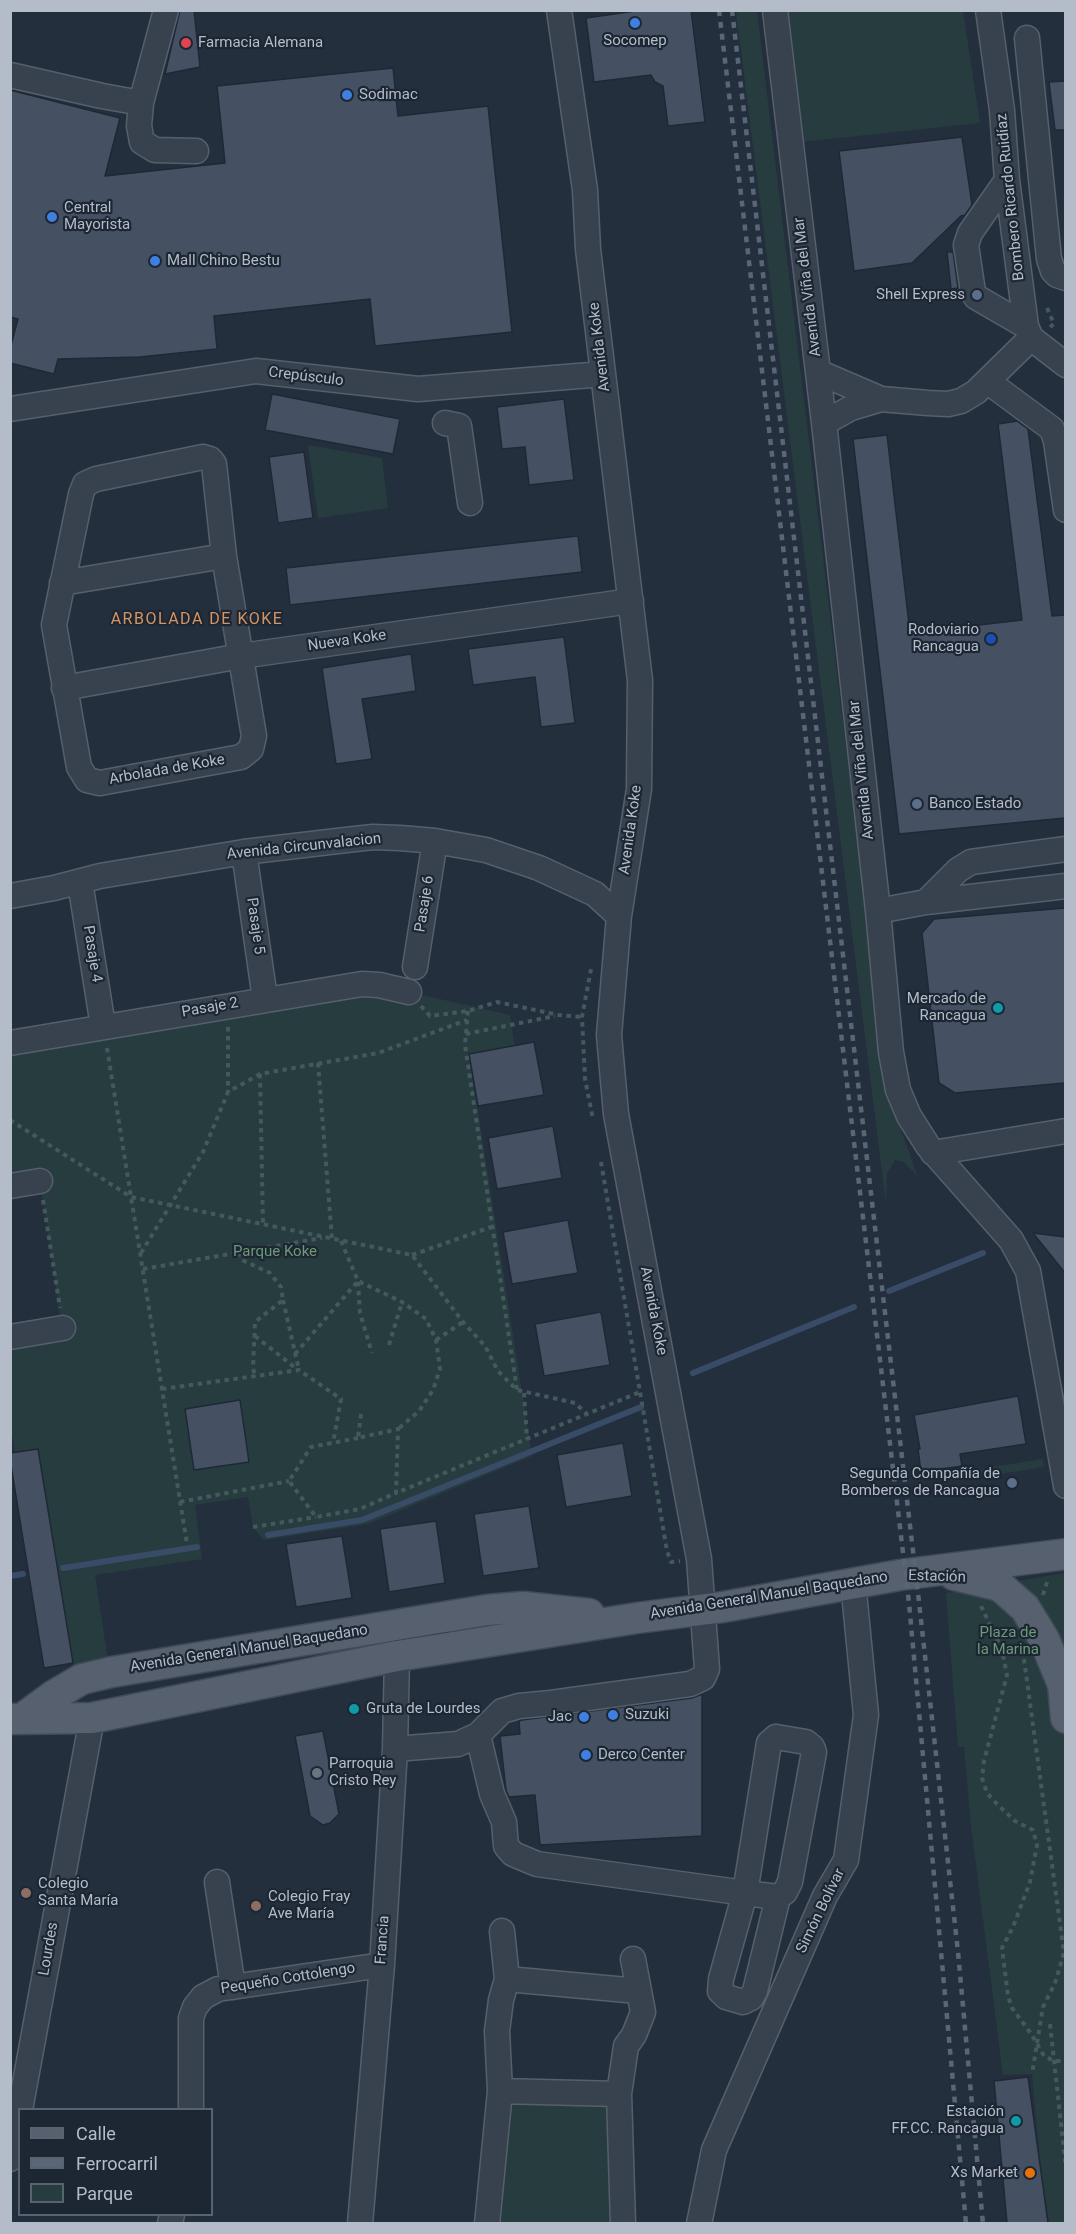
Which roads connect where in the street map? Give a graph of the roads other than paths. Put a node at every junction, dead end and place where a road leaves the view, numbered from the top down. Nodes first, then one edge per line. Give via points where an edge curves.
1 (166, 10) edge
2 (559, 10) edge
3 (775, 10) edge
4 (988, 10) edge
5 (1027, 38) dead end
6 (10, 75) edge
7 (141, 103) junction
8 (196, 151) dead end
9 (1007, 180) junction
10 (1057, 258) edge
11 (1018, 263) junction
12 (1065, 278) edge
13 (1029, 332) junction
14 (1065, 366) edge
15 (818, 372) junction
16 (603, 374) junction
17 (987, 381) junction
18 (442, 387) junction
19 (881, 399) junction
20 (10, 409) edge
21 (445, 423) junction
22 (824, 423) junction
23 (448, 463) dead end
24 (470, 503) dead end
25 (1065, 510) edge
26 (224, 556) junction
27 (62, 583) junction
28 (631, 601) junction
29 (240, 656) junction
30 (64, 688) junction
31 (435, 841) junction
32 (1065, 849) edge
33 (244, 852) junction
34 (80, 882) junction
35 (1065, 885) edge
36 (10, 896) edge
37 (926, 902) junction
38 (878, 911) junction
39 (619, 916) junction
40 (415, 968) dead end
41 (409, 992) road end
42 (265, 999) junction
43 (103, 1026) junction
44 (10, 1043) edge
45 (1065, 1131) edge
46 (933, 1153) junction
47 (40, 1181) road end
48 (10, 1186) edge
49 (63, 1328) road end
50 (10, 1337) edge
51 (1060, 1493) edge
52 (1060, 1554) edge
53 (900, 1575) junction
54 (852, 1582) junction
55 (703, 1609) junction
56 (487, 1610) junction
57 (637, 1618) junction
58 (398, 1656) junction
59 (1064, 1675) edge
60 (17, 1718) edge
61 (92, 1718) junction
62 (1065, 1718) edge
63 (478, 1735) junction
64 (395, 1749) junction
65 (217, 1882) dead end
66 (745, 1893) junction
67 (778, 1896) junction
68 (502, 1931) dead end
69 (633, 1959) dead end
70 (382, 1965) junction
71 (507, 1979) junction
72 (233, 1987) junction
73 (638, 1990) junction
74 (500, 2091) junction
75 (618, 2094) junction
76 (20, 2108) edge
77 (191, 2108) edge
78 (18, 2120) edge
79 (11, 2155) edge
80 (10, 2159) edge
81 (360, 2223) edge
82 (487, 2223) edge
83 (623, 2223) edge
84 (699, 2223) edge

1 - 7 street
2 - 16 street, Avenida Koke via 585,190
3 - 15 street, Avenida Viña del Mar
4 - 9 street, Bombero Ricardo Ruidíaz
5 - 10 street
6 - 7 street
7 - 8 street via 142,142 154,150
9 - 11 street, Bombero Ricardo Ruidíaz
9 - 13 street via 978,223 989,305
10 - 11 street
10 - 12 street via 1053,271
11 - 13 street, Bombero Ricardo Ruidíaz
13 - 14 street
13 - 17 street
15 - 19 street
15 - 22 street, Avenida Viña del Mar
16 - 18 street, Crepúsculo
16 - 28 street, Avenida Koke
17 - 19 street via 961,401 948,404
17 - 25 street via 1052,429
18 - 20 street, Crepúsculo via 405,389 256,371
18 - 21 street
19 - 22 street via 851,408
21 - 23 street
21 - 24 street via 459,426
22 - 38 street, Avenida Viña del Mar
26 - 27 street
26 - 27 street, Arbolada de Koke via 214,464 203,457 85,484
26 - 29 street, Arbolada de Koke
27 - 30 street, Arbolada de Koke via 54,625
28 - 29 street, Nueva Koke
28 - 39 street, Avenida Koke via 640,680 639,789
29 - 30 street, Nueva Koke
29 - 30 street, Arbolada de Koke via 254,736 251,749 241,757 100,783 87,780 79,766
31 - 33 street, Avenida Circunvalacion via 373,837
31 - 39 street, Avenida Circunvalacion via 486,850 539,868 596,894
31 - 40 street, Pasaje 6
32 - 37 street via 971,862
33 - 34 street, Avenida Circunvalacion
33 - 42 street, Pasaje 5
34 - 36 street, Avenida Circunvalacion
34 - 43 street, Pasaje 4
35 - 37 street
37 - 38 street
38 - 46 street, Avenida Viña del Mar via 898,1090 909,1116
39 - 55 street, Avenida Koke via 609,1035 616,1114 699,1559
41 - 42 street, Pasaje 2 via 362,984
42 - 43 street, Pasaje 2
43 - 44 street, Pasaje 2
45 - 46 street
46 - 51 street, Avenida Viña del Mar via 1011,1240 1028,1271
47 - 48 street
49 - 50 street
52 - 53 main road
53 - 54 main road, Avenida General Manuel Baquedano
53 - 59 main road, Estación via 953,1575 1000,1586 1025,1608
54 - 55 main road, Avenida General Manuel Baquedano
54 - 84 street, Simón Bolívar via 866,1715 846,1860 825,1896 714,2150
55 - 57 main road, Avenida General Manuel Baquedano
55 - 63 street, Avenida Koke via 707,1669 703,1678 690,1684 519,1706 502,1711
56 - 57 main road, Avenida General Manuel Baquedano via 523,1607
56 - 58 street, Avenida General Manuel Baquedano via 462,1625 407,1638
56 - 60 main road, Avenida General Manuel Baquedano via 82,1678
57 - 58 main road, Avenida General Manuel Baquedano
58 - 61 main road, Avenida General Manuel Baquedano
58 - 64 street, Francia
59 - 62 main road, Estación
60 - 61 main road, Avenida General Manuel Baquedano
61 - 76 street, Lourdes
63 - 64 street via 458,1744
63 - 66 street via 492,1794 504,1822 506,1846 513,1854 537,1864
64 - 70 street, Francia
65 - 72 street
66 - 67 street
66 - 67 street via 720,1991 743,2002 755,1991
66 - 67 street via 769,1743 776,1737 806,1742 814,1752 790,1882
68 - 71 street
69 - 73 street
70 - 72 street, Pequeño Cottolengo
70 - 81 street, Francia
71 - 73 street
71 - 74 street via 497,2031
72 - 77 street, Pequeño Cottolengo via 203,1997 191,2018
73 - 75 street via 642,2012 626,2046
74 - 75 street
74 - 82 street
75 - 83 street
78 - 79 street, Lourdes
79 - 80 street, Lourdes

